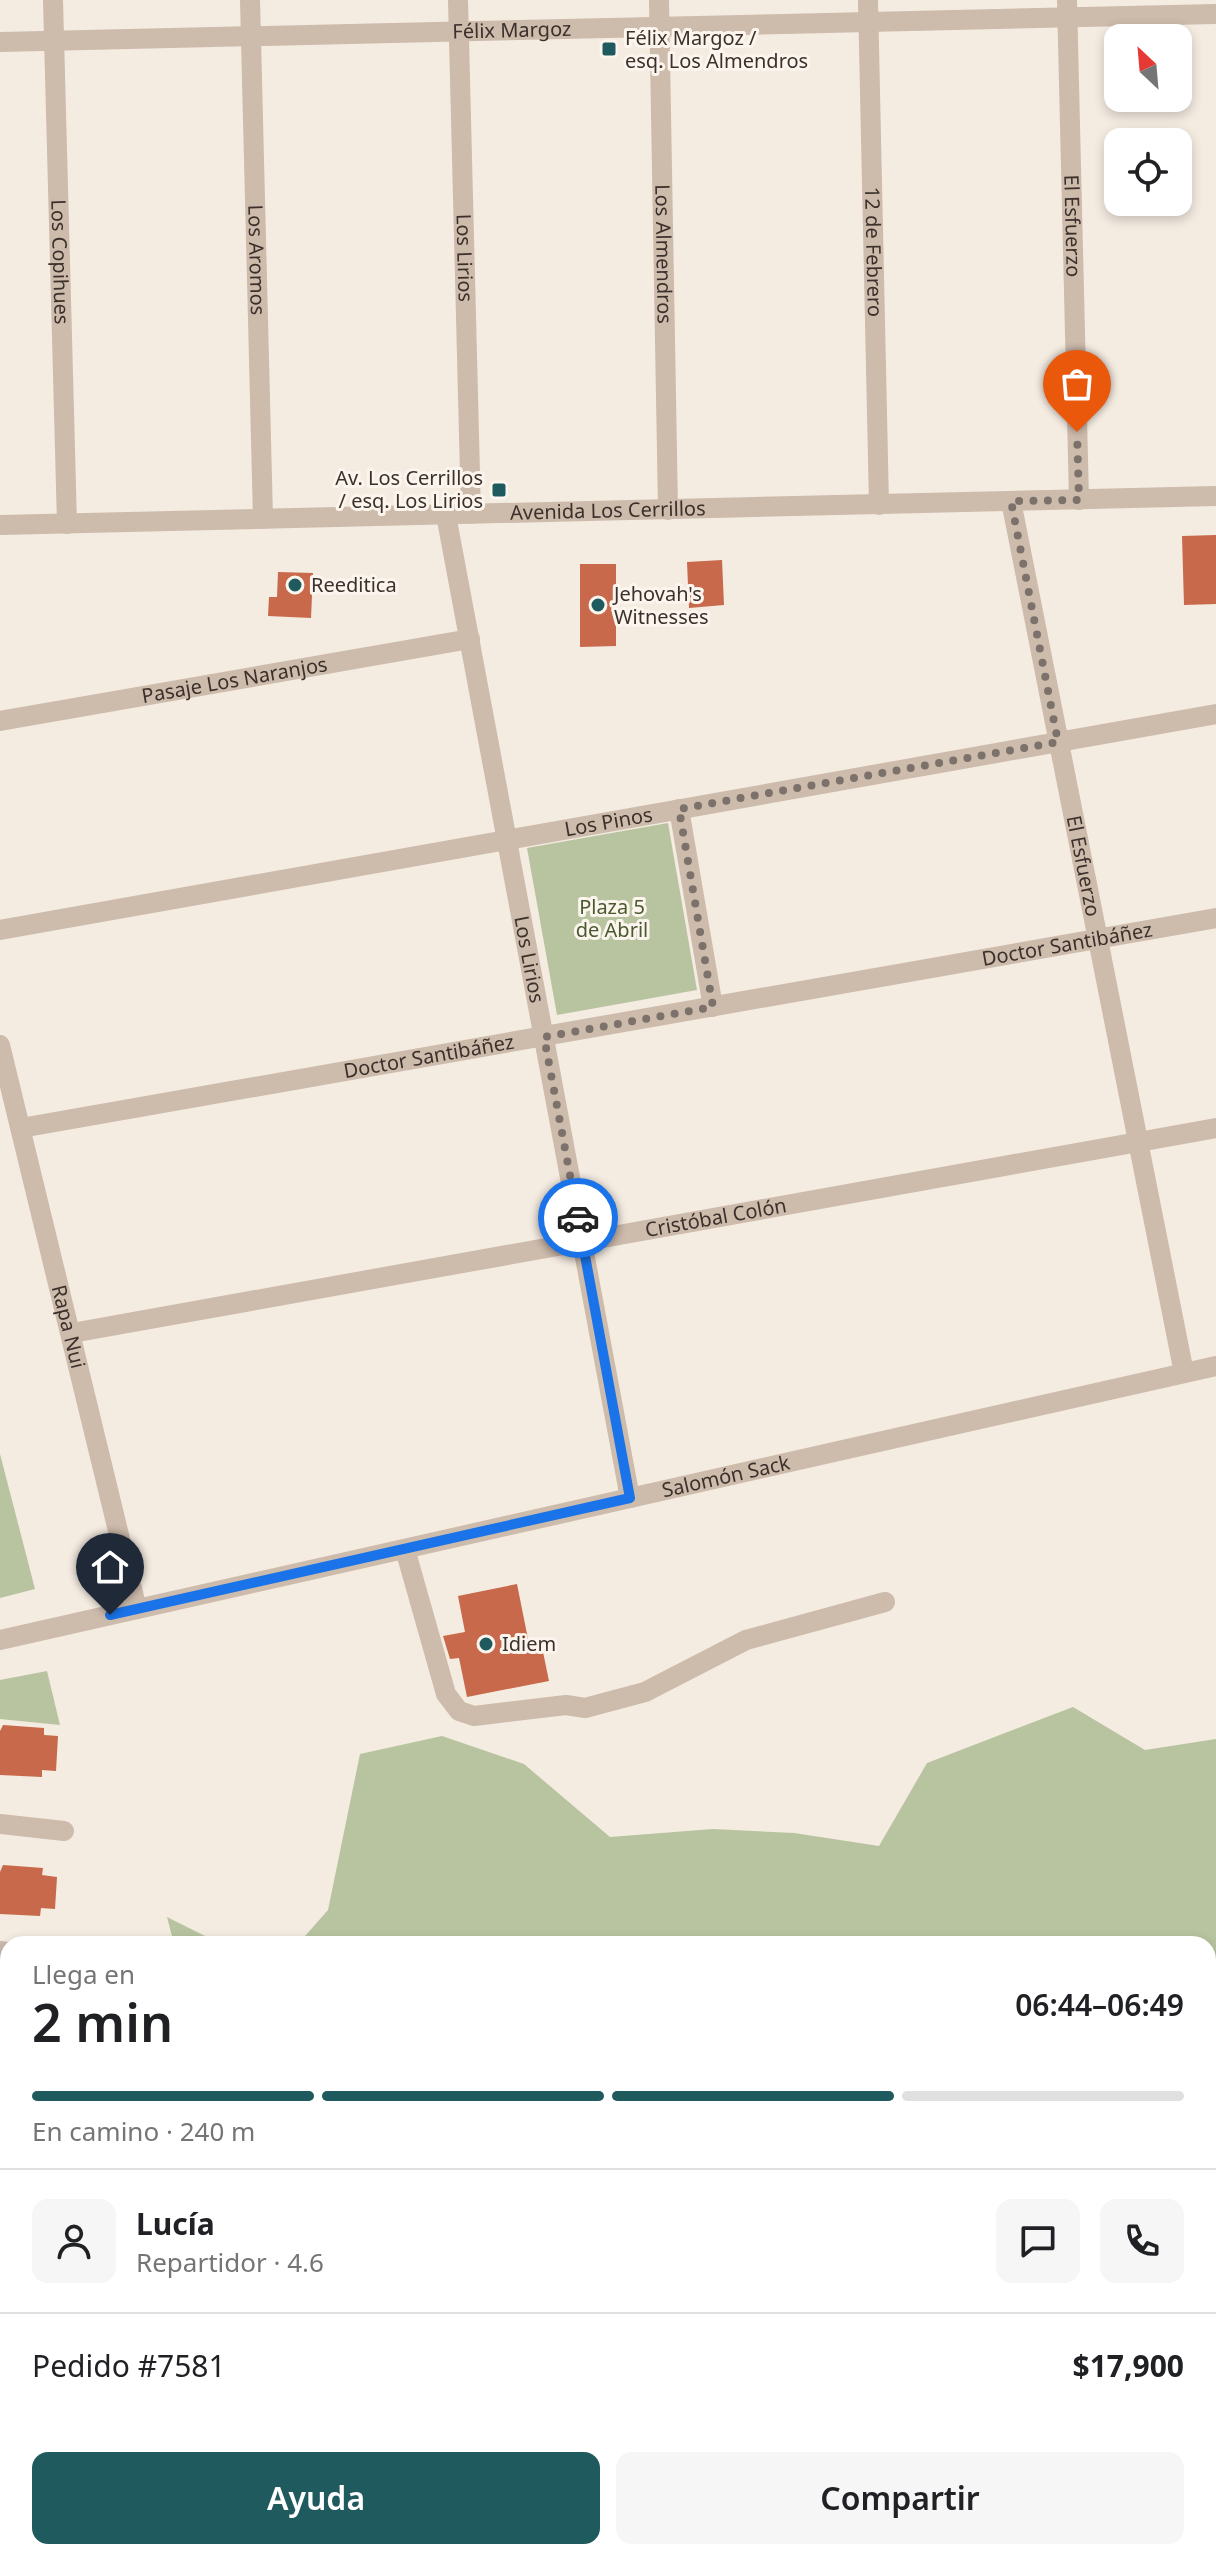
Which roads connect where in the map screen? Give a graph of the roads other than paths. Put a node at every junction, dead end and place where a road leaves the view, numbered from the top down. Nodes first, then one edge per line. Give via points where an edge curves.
1 (53, 0) edge
2 (250, 0) edge
3 (458, 0) edge
4 (659, 0) edge
5 (868, 0) edge
6 (1068, 9) edge
7 (1216, 14) edge
8 (868, 22) junction
9 (659, 27) junction
10 (459, 32) junction
11 (251, 37) junction
12 (54, 41) junction
13 (0, 42) edge
14 (1216, 496) edge
15 (1079, 500) junction
16 (1011, 501) junction
17 (879, 505) junction
18 (668, 510) junction
19 (471, 514) junction
20 (446, 515) junction
21 (263, 519) junction
22 (67, 524) junction
23 (0, 525) edge
24 (470, 639) junction
25 (1216, 714) edge
26 (0, 721) edge
27 (1058, 742) junction
28 (679, 809) junction
29 (507, 840) junction
30 (1216, 918) edge
31 (0, 930) edge
32 (1098, 939) junction
33 (713, 1007) junction
34 (544, 1037) junction
35 (0, 1045) edge
36 (21, 1128) junction
37 (1216, 1128) edge
38 (1138, 1142) junction
39 (582, 1242) junction
40 (72, 1333) junction
41 (1216, 1366) edge
42 (1184, 1373) junction
43 (630, 1498) junction
44 (405, 1549) junction
45 (885, 1602) dead end
46 (137, 1609) junction
47 (0, 1640) edge
48 (0, 1824) edge
49 (64, 1831) dead end

1 - 12 street, Los Copihues
2 - 11 street, Los Aromos
3 - 10 street, Los Lirios
4 - 9 street, Los Almendros
5 - 8 street, 12 de Febrero
6 - 7 street, Félix Margoz
6 - 8 street, Félix Margoz
6 - 15 street, El Esfuerzo
8 - 9 street, Félix Margoz
8 - 17 street, 12 de Febrero
9 - 10 street, Félix Margoz
9 - 18 street, Los Almendros
10 - 11 street, Félix Margoz
10 - 19 street, Los Lirios
11 - 12 street, Félix Margoz
11 - 21 street, Los Aromos
12 - 13 street, Félix Margoz
12 - 22 street, Los Copihues
14 - 15 street, Avenida Los Cerrillos
15 - 16 street, Avenida Los Cerrillos
16 - 17 street, Avenida Los Cerrillos
16 - 27 street, El Esfuerzo
17 - 18 street, Avenida Los Cerrillos
18 - 19 street, Avenida Los Cerrillos
19 - 20 street, Avenida Los Cerrillos
20 - 21 street, Avenida Los Cerrillos
20 - 24 street, Los Lirios
21 - 22 street, Avenida Los Cerrillos
22 - 23 street, Avenida Los Cerrillos
24 - 26 street, Pasaje Los Naranjos
24 - 29 street, Los Lirios
25 - 27 street, Los Pinos
27 - 28 street, Los Pinos
27 - 32 street, El Esfuerzo
28 - 29 street, Los Pinos
28 - 33 street
29 - 31 street, Los Pinos
29 - 34 street, Los Lirios
30 - 32 street, Doctor Santibáñez
32 - 33 street, Doctor Santibáñez
32 - 38 street, El Esfuerzo
33 - 34 street, Doctor Santibáñez
34 - 36 street, Doctor Santibáñez
34 - 39 street, Los Lirios
35 - 36 street, Rapa Nui
36 - 40 street, Rapa Nui
37 - 38 street, Cristóbal Colón
38 - 39 street, Cristóbal Colón
38 - 42 street, El Esfuerzo
39 - 40 street, Cristóbal Colón
39 - 43 street, Los Lirios
40 - 46 street, Rapa Nui
41 - 42 street, Salomón Sack
42 - 43 street, Salomón Sack
43 - 44 street, Salomón Sack
44 - 45 street via 446,1694 459,1711 474,1716 566,1705 585,1708 645,1692 746,1640
44 - 46 street, Salomón Sack
46 - 47 street, Salomón Sack
48 - 49 street

